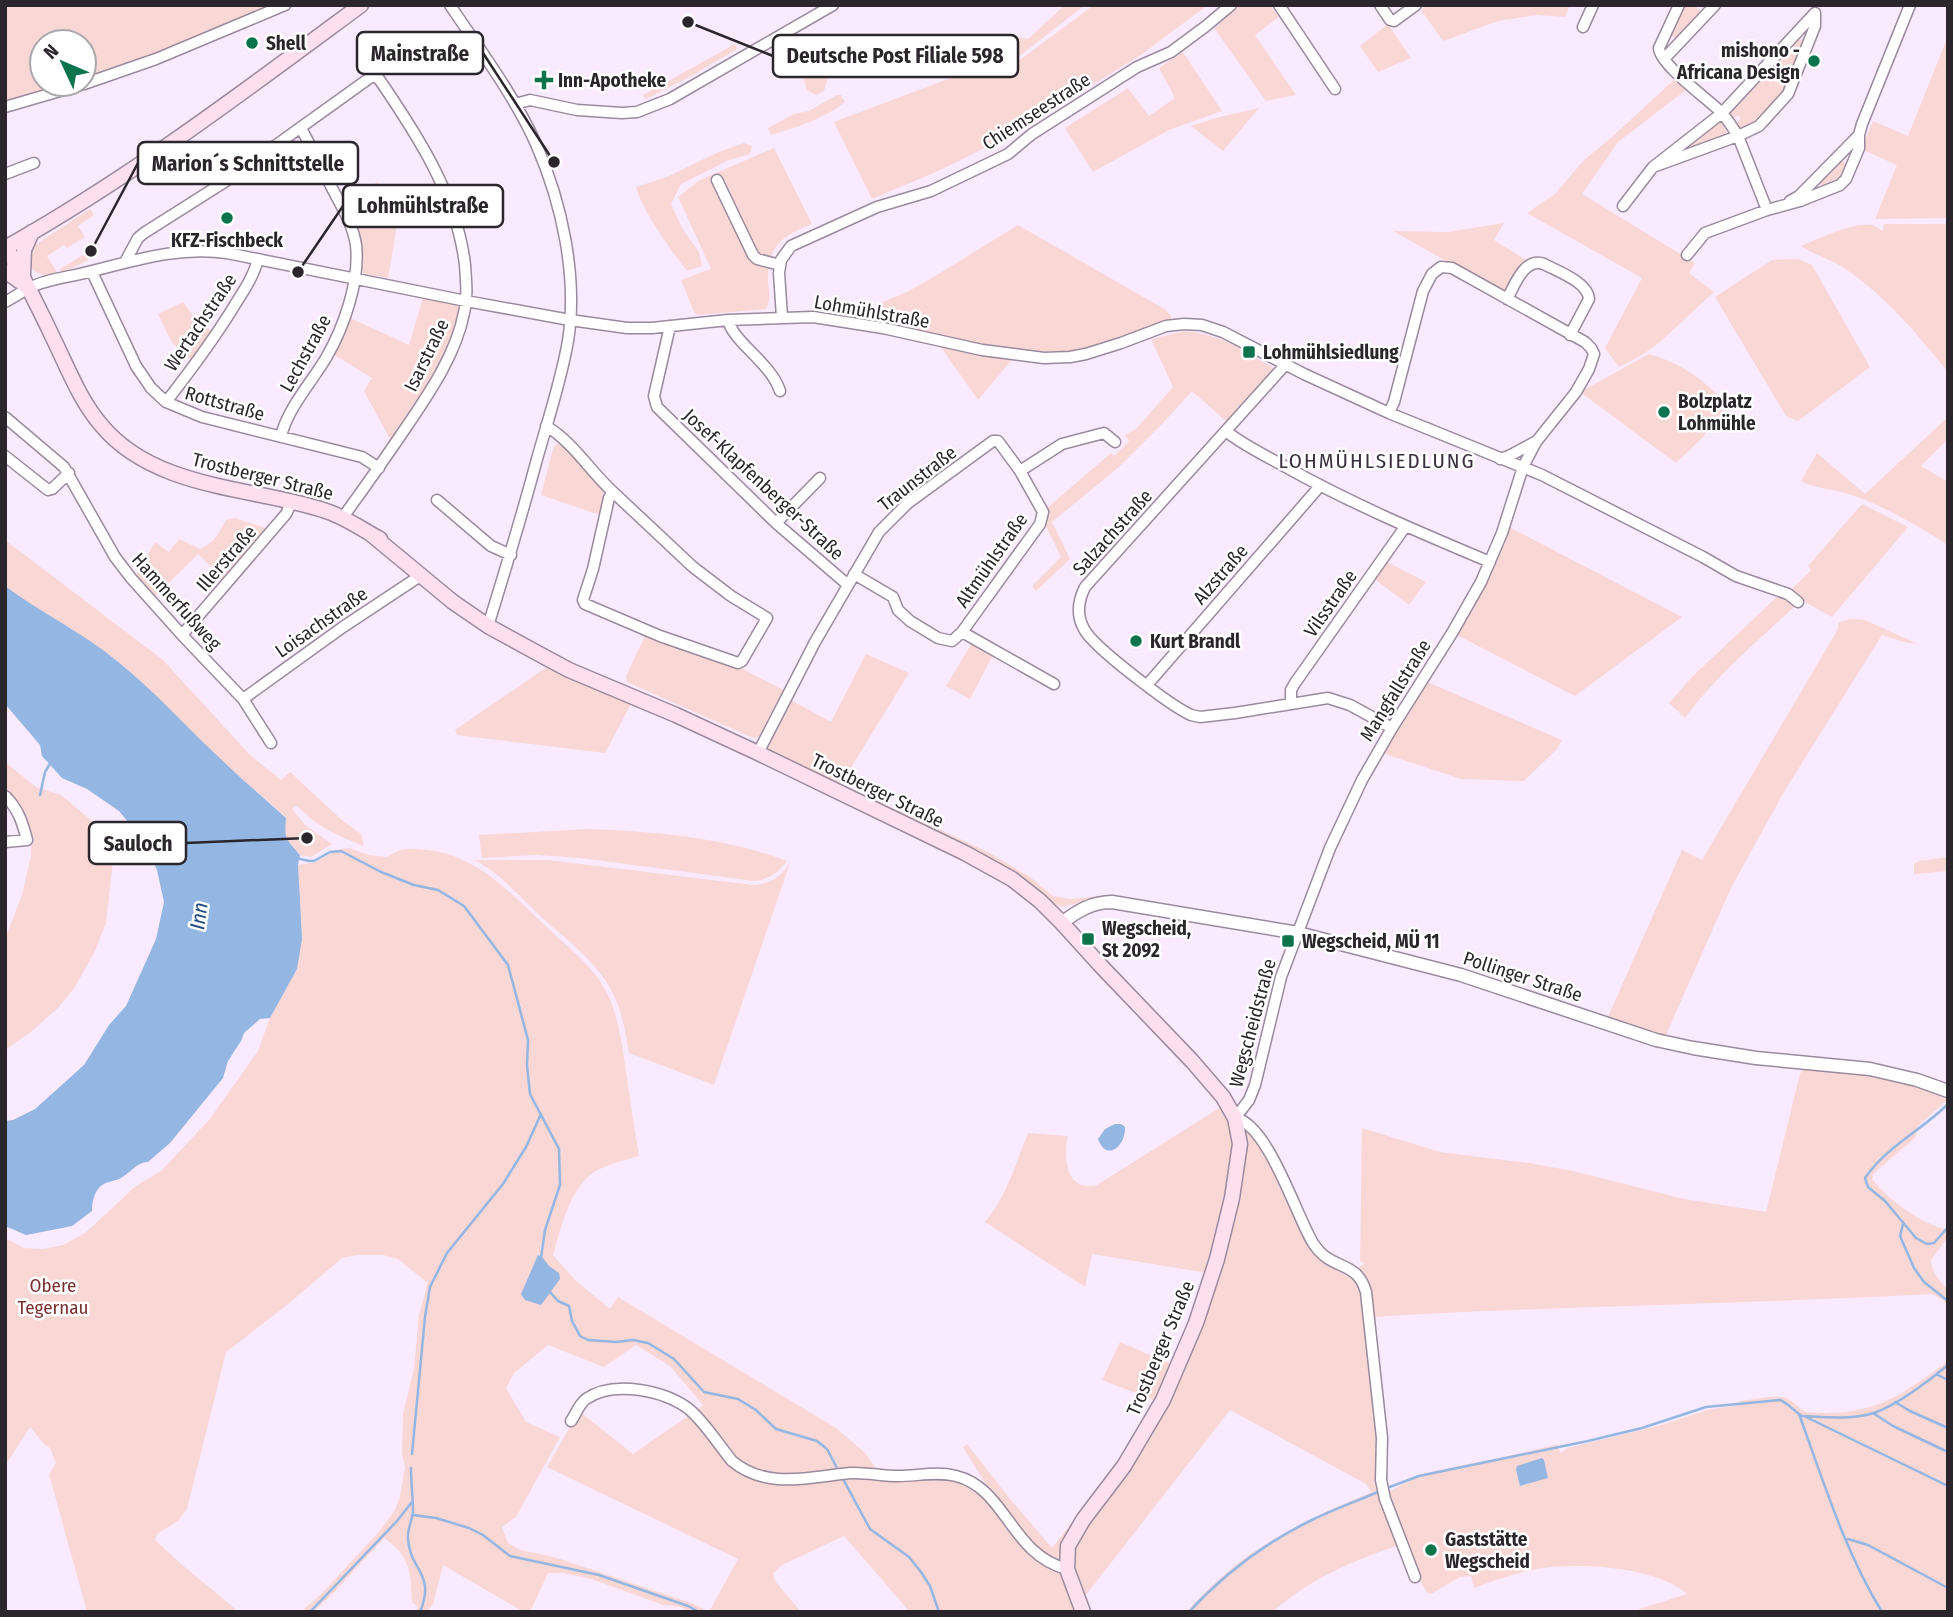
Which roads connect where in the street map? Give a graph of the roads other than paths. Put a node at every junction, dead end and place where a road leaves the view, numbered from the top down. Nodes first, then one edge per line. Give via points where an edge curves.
1 (285, 5) edge
2 (361, 5) edge
3 (450, 5) edge
4 (833, 5) edge
5 (1231, 5) edge
6 (1279, 5) edge
7 (1380, 5) edge
8 (1416, 5) edge
9 (1593, 5) edge
10 (1679, 5) edge
11 (1910, 5) edge
12 (1708, 7) edge
13 (1817, 9) edge
14 (1583, 27) dead end
15 (1667, 34) junction
16 (1795, 34) junction
17 (1681, 43) junction
18 (1807, 46) junction
19 (1664, 59) junction
20 (98, 79) edge
21 (1335, 89) dead end
22 (36, 98) edge
23 (515, 104) junction
24 (5, 107) edge
25 (1722, 113) junction
26 (301, 128) junction
27 (1696, 134) junction
28 (1858, 135) junction
29 (1738, 136) junction
30 (1704, 149) junction
31 (1838, 156) junction
32 (34, 163) dead end
33 (1653, 167) junction
34 (1851, 167) junction
35 (5, 174) edge
36 (1817, 178) junction
37 (717, 180) dead end
38 (1825, 192) junction
39 (1782, 205) junction
40 (1623, 206) dead end
41 (1767, 210) junction
42 (32, 232) junction
43 (6, 247) edge
44 (1687, 255) dead end
45 (258, 259) junction
46 (125, 262) junction
47 (780, 265) junction
48 (5, 271) edge
49 (92, 272) junction
50 (354, 278) junction
51 (26, 282) junction
52 (1507, 299) junction
53 (466, 300) junction
54 (5, 302) edge
55 (782, 317) junction
56 (570, 320) junction
57 (728, 320) junction
58 (670, 326) junction
59 (1570, 335) junction
60 (1286, 364) junction
61 (780, 391) dead end
62 (166, 402) junction
63 (1389, 413) junction
64 (5, 417) edge
65 (546, 426) junction
66 (1227, 432) junction
67 (281, 436) junction
68 (1115, 442) dead end
69 (1536, 442) junction
70 (5, 456) edge
71 (1500, 459) junction
72 (1523, 467) junction
73 (379, 468) junction
74 (1020, 471) junction
75 (69, 473) junction
76 (820, 478) dead end
77 (1320, 486) junction
78 (613, 492) junction
79 (437, 500) dead end
80 (292, 501) junction
81 (343, 517) junction
82 (776, 523) junction
83 (1405, 527) junction
84 (372, 535) junction
85 (511, 555) junction
86 (1490, 562) junction
87 (854, 573) junction
88 (420, 576) junction
89 (848, 584) junction
90 (436, 588) junction
91 (1798, 602) dead end
92 (488, 626) junction
93 (962, 632) junction
94 (182, 635) junction
95 (1054, 684) dead end
96 (1147, 685) junction
97 (243, 699) junction
98 (1291, 702) junction
99 (1392, 728) junction
100 (271, 743) dead end
101 (758, 753) junction
102 (5, 796) edge
103 (5, 842) edge
104 (1062, 923) junction
105 (1298, 933) junction
106 (1948, 1091) edge
107 (1235, 1118) junction
108 (571, 1421) dead end
109 (1067, 1569) junction
110 (1415, 1577) dead end
111 (1083, 1612) edge

1 - 20 street
2 - 42 main road via 163,149
3 - 23 street
4 - 23 street via 670,100 637,112 577,110 530,100
5 - 47 street, Chiemseestraße via 1171,52 1137,67 1008,154 931,191 877,207 795,243
6 - 21 street
7 - 8 street via 1394,21
9 - 14 street
10 - 15 street
11 - 28 street
12 - 17 street
13 - 16 street
13 - 18 street
15 - 17 street via 1672,43
15 - 19 street via 1659,51
16 - 18 street via 1806,38
16 - 25 street
17 - 19 street
18 - 29 street via 1785,98 1759,126
19 - 25 street
22 - 24 street
23 - 56 street via 536,144 559,212 567,254
25 - 27 street
25 - 29 street
26 - 46 street via 138,238
26 - 50 street, Lechstraße via 353,232
26 - 53 street, Isarstraße via 371,77 379,79 449,198 461,237
27 - 30 street
27 - 33 street
28 - 31 street
28 - 34 street via 1859,148
29 - 30 street
29 - 41 street
30 - 33 street
31 - 34 street via 1847,159
31 - 36 street
32 - 35 street
33 - 40 street
34 - 38 street via 1840,185
36 - 38 street via 1816,186
36 - 39 street
37 - 47 street via 753,255
38 - 39 street
39 - 41 street
41 - 44 street via 1705,233
42 - 43 main road
42 - 51 main road via 22,262
43 - 51 main road, Trostberger Straße
45 - 46 street, Lohmühlstraße via 193,250
45 - 50 street, Lohmühlstraße
45 - 62 street, Wertachstraße via 226,321
46 - 49 street, Lohmühlstraße
47 - 55 street
48 - 51 main road
49 - 51 street, Lohmühlstraße
49 - 62 street, Rottstraße via 136,366
50 - 53 street, Lohmühlstraße
50 - 67 street, Lechstraße via 348,309 332,346
51 - 54 street
51 - 80 main road, Trostberger Straße via 83,398 113,438 155,465 197,481
52 - 59 street
52 - 59 street via 1526,267 1537,261 1582,285 1589,299
52 - 63 street via 1452,268 1435,271 1423,291
53 - 56 street, Lohmühlstraße
53 - 73 street, Isarstraße via 460,331 441,371
55 - 57 street, Lohmühlstraße
55 - 60 street, Lohmühlstraße via 837,320 1044,358 1086,354 1166,326 1189,323 1216,329
56 - 58 street, Lohmühlstraße via 627,328
56 - 65 street
57 - 58 street, Lohmühlstraße
57 - 61 street via 774,376
58 - 82 street, Josef-Klapfenberger-Straße via 655,405
59 - 69 street via 1591,348 1593,361 1577,392
60 - 63 street
60 - 66 street, Salzachstraße
62 - 67 street, Rottstraße via 202,417
63 - 71 street
64 - 75 street, Hammerfußweg
65 - 78 street
65 - 85 street
66 - 77 street
66 - 96 street, Salzachstraße via 1085,587 1078,606 1085,632
67 - 73 street, Rottstraße via 362,457
68 - 74 street via 1104,433 1070,441
69 - 71 street
69 - 72 street
70 - 75 street via 48,490
71 - 72 street
72 - 86 street, Mangfallstraße
72 - 91 street via 1736,576 1788,594
73 - 81 street, Isarstraße
74 - 87 street, Traunstraße via 1000,442 993,441 896,514
74 - 93 street, Altmühlstraße via 1043,512 1040,524
75 - 94 street, Hammerfußweg via 115,557
76 - 82 street
77 - 83 street
77 - 96 street, Alzstraße
78 - 78 street via 584,604 660,636 742,661 767,618 693,567
79 - 85 street via 491,546
80 - 81 main road, Trostberger Straße
80 - 94 street, Illerstraße via 236,575
81 - 84 main road, Trostberger Straße
82 - 89 street, Josef-Klapfenberger-Straße
83 - 86 street
83 - 98 street, Vilsstraße via 1295,682
84 - 88 main road, Trostberger Straße
84 - 90 main road, Trostberger Straße via 396,548
85 - 92 street
86 - 99 street, Mangfallstraße
87 - 89 street, Traunstraße
87 - 93 street, Altmühlstraße via 889,593 902,615 938,638 952,641
88 - 90 main road, Trostberger Straße
88 - 97 street, Loisachstraße
89 - 101 street, Traunstraße
90 - 92 main road, Trostberger Straße
92 - 101 main road, Trostberger Straße via 569,670
93 - 95 street, Altmühlstraße
94 - 97 street, Hammerfußweg
96 - 98 street, Salzachstraße via 1196,716
97 - 100 street, Hammerfußweg
98 - 99 street, Salzachstraße via 1332,698
99 - 105 street, Mangfallstraße via 1347,809
101 - 104 main road, Trostberger Straße via 988,864
102 - 103 street via 16,809 27,840
104 - 105 street, Pollinger Straße via 1086,907 1112,902
104 - 107 main road, Trostberger Straße via 1218,1090
105 - 106 street, Pollinger Straße via 1461,975 1693,1048 1870,1069
105 - 107 street, Wegscheidstraße via 1278,987 1250,1100
107 - 109 main road, Trostberger Straße via 1240,1144 1232,1198 1196,1323 1150,1424 1068,1546
107 - 110 street, Trostberger Straße via 1247,1123 1265,1145 1316,1247 1331,1262 1356,1273 1364,1284 1382,1438 1381,1480
108 - 109 street via 585,1400 626,1389 658,1394 688,1409 732,1461 758,1476 781,1480 851,1473 947,1474 974,1482 1040,1556
109 - 111 main road

